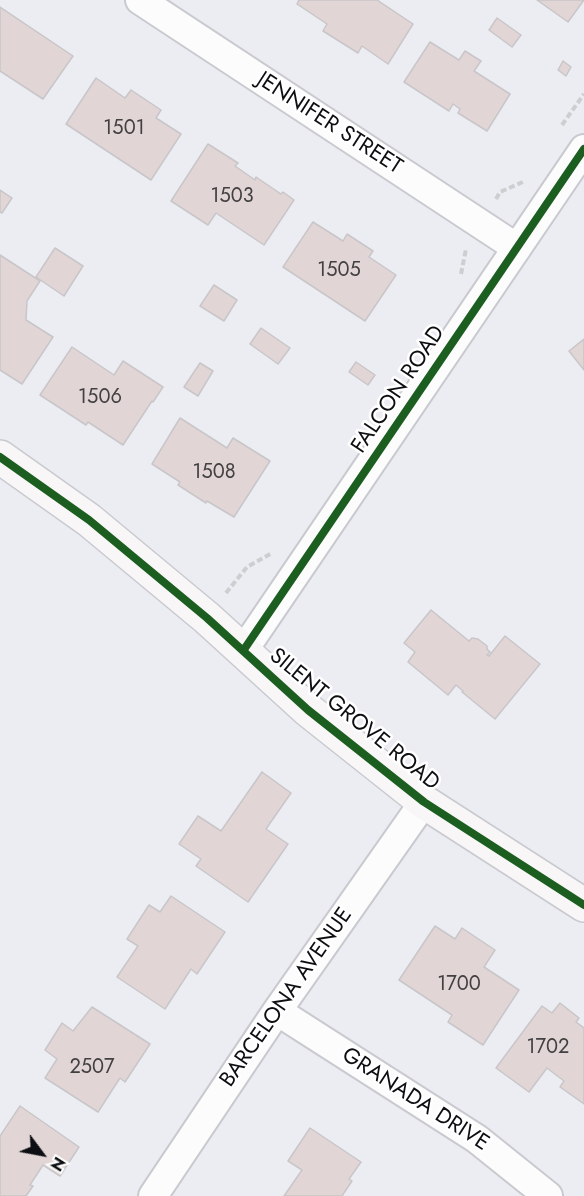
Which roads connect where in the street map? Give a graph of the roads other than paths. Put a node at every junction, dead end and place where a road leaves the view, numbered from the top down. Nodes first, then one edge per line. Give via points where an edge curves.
1 (140, 0) edge
2 (584, 149) edge
3 (517, 248) junction
4 (0, 458) edge
5 (243, 651) junction
6 (424, 802) junction
7 (584, 905) edge
8 (277, 1011) junction
9 (153, 1196) edge
10 (548, 1196) edge

1 - 3 street, JENNIFER STREET
2 - 3 street, FALCON ROAD
3 - 5 street, FALCON ROAD
4 - 5 street, SILENT GROVE ROAD via 89,520
5 - 6 street, SILENT GROVE ROAD via 308,710
6 - 7 street, SILENT GROVE ROAD
6 - 8 street, BARCELONA AVENUE
8 - 9 street, BARCELONA AVENUE
8 - 10 street, GRANADA DRIVE via 477,1139

